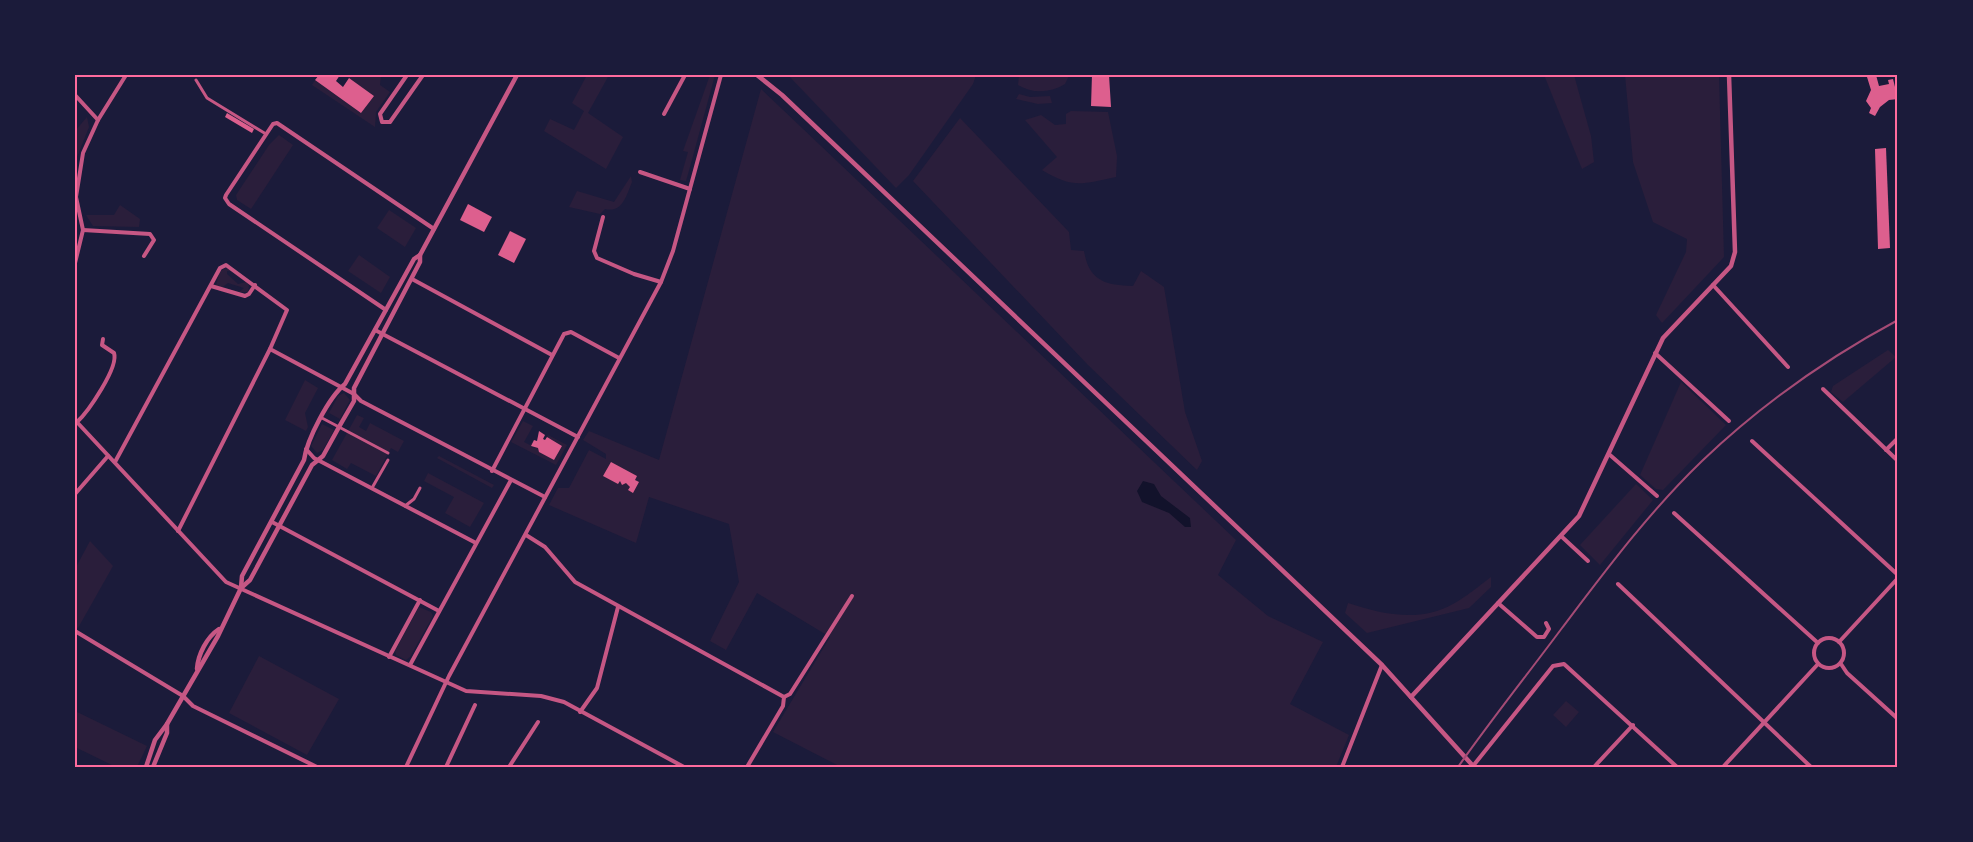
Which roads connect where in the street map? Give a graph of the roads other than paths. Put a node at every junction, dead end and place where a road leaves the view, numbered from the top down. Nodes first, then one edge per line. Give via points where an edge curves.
1 (126, 75) edge
2 (407, 75) edge
3 (423, 75) edge
4 (517, 75) edge
5 (685, 75) edge
6 (721, 75) edge
7 (757, 75) edge
8 (1729, 75) edge
9 (196, 80) dead end
10 (75, 95) edge
11 (664, 114) dead end
12 (98, 120) junction
13 (266, 134) junction
14 (640, 172) dead end
15 (690, 189) junction
16 (76, 200) edge
17 (603, 217) dead end
18 (434, 229) junction
19 (83, 230) junction
20 (420, 255) junction
21 (144, 256) dead end
22 (75, 263) edge
23 (412, 279) junction
24 (661, 282) junction
25 (255, 285) junction
26 (1713, 285) junction
27 (211, 286) junction
28 (386, 310) junction
29 (375, 330) junction
30 (383, 334) junction
31 (103, 339) dead end
32 (270, 349) junction
33 (1654, 353) junction
34 (552, 355) junction
35 (619, 358) junction
36 (1788, 367) dead end
37 (341, 387) junction
38 (1823, 389) dead end
39 (354, 394) junction
40 (525, 409) junction
41 (322, 418) junction
42 (76, 421) edge
43 (1729, 421) dead end
44 (339, 427) junction
45 (578, 437) junction
46 (1898, 438) edge
47 (1752, 441) dead end
48 (306, 448) junction
49 (1886, 450) junction
50 (388, 453) dead end
51 (1610, 454) junction
52 (108, 456) junction
53 (317, 458) junction
54 (388, 460) dead end
55 (1898, 461) edge
56 (115, 462) junction
57 (492, 471) junction
58 (511, 480) junction
59 (372, 488) junction
60 (420, 488) dead end
61 (75, 494) edge
62 (1657, 496) dead end
63 (545, 498) junction
64 (405, 506) junction
65 (1674, 513) dead end
66 (272, 522) junction
67 (279, 526) junction
68 (178, 531) junction
69 (526, 535) junction
70 (1561, 536) junction
71 (476, 543) junction
72 (1588, 561) dead end
73 (1898, 577) edge
74 (1618, 584) dead end
75 (241, 588) junction
76 (852, 596) dead end
77 (420, 600) junction
78 (1498, 603) junction
79 (618, 607) junction
80 (439, 611) junction
81 (1546, 623) dead end
82 (75, 631) edge
83 (1839, 642) junction
84 (1818, 643) junction
85 (389, 657) junction
86 (1818, 664) junction
87 (1840, 664) junction
88 (410, 665) junction
89 (1382, 665) junction
90 (446, 684) junction
91 (183, 696) junction
92 (784, 697) junction
93 (1411, 697) junction
94 (475, 705) dead end
95 (580, 712) junction
96 (1898, 719) edge
97 (538, 722) dead end
98 (1763, 723) junction
99 (167, 724) junction
100 (1633, 725) junction
101 (146, 767) edge
102 (153, 767) edge
103 (317, 767) edge
104 (406, 767) edge
105 (446, 767) edge
106 (509, 767) edge
107 (684, 767) edge
108 (747, 767) edge
109 (1342, 767) edge
110 (1474, 767) edge
111 (1594, 767) edge
112 (1677, 767) edge
113 (1723, 767) edge
114 (1811, 767) edge

1 - 12 street
2 - 3 street via 380,114 382,122 390,122
4 - 18 street
5 - 11 street
6 - 15 street
7 - 89 street
8 - 26 street via 1735,252 1731,266
9 - 13 street via 207,98
10 - 12 street
12 - 16 street via 83,153
13 - 18 street via 277,123
13 - 28 street via 226,195 226,202
14 - 15 street
15 - 24 street
16 - 19 street
17 - 24 street via 594,251 597,258
18 - 20 street
19 - 21 street via 150,234 153,240
19 - 22 street
20 - 23 street
20 - 28 street via 414,259
23 - 30 street
23 - 34 street
24 - 35 street
25 - 27 street via 245,296
25 - 27 street via 226,265 220,268
25 - 32 street via 287,310
26 - 33 street via 1663,338
26 - 36 street
27 - 56 street
28 - 29 street
29 - 30 street
29 - 37 street
30 - 39 street
30 - 40 street
31 - 42 street via 102,345 114,353 115,364 85,415
32 - 37 street
32 - 68 street
33 - 43 street
33 - 51 street
34 - 35 street via 564,334 571,332
34 - 40 street
35 - 45 street
37 - 39 street
37 - 41 street
38 - 49 street
39 - 44 street
39 - 57 street
40 - 45 street
40 - 57 street
41 - 44 street
41 - 48 street
42 - 52 street
44 - 50 street
44 - 53 street via 323,456
45 - 63 street
46 - 49 street
47 - 73 street
48 - 53 street via 310,456
48 - 66 street via 304,460
49 - 55 street
51 - 62 street
51 - 70 street via 1585,507
52 - 56 street
52 - 61 street
53 - 59 street
53 - 67 street
54 - 59 street
56 - 68 street
57 - 58 street
58 - 63 street
58 - 71 street
59 - 64 street
60 - 64 street
63 - 69 street
64 - 71 street
65 - 84 street
66 - 67 street
66 - 75 street via 243,576
67 - 75 street via 250,580
67 - 77 street
68 - 75 street via 226,582
69 - 79 street via 545,547 575,582
69 - 90 street
70 - 72 street
70 - 78 street
71 - 80 street
73 - 83 street
74 - 98 street
75 - 85 street
75 - 91 street via 219,629 207,642
76 - 92 street via 790,694
77 - 80 street
77 - 85 street
78 - 81 street via 1537,637 1544,637 1549,629
78 - 93 street
79 - 92 street
79 - 95 street via 597,688
80 - 88 street
82 - 91 street
83 - 84 street via 1829,638
83 - 87 street via 1845,655
84 - 86 street via 1814,654
85 - 88 street
86 - 87 street via 1829,669
86 - 98 street
87 - 96 street
88 - 90 street
89 - 93 street
89 - 109 street
90 - 95 street via 477,693 541,696 564,702
90 - 104 street
91 - 99 street
91 - 103 street via 193,706
92 - 108 street via 783,706
93 - 110 street
94 - 105 street
95 - 107 street
97 - 106 street
98 - 113 street
98 - 114 street
99 - 101 street via 155,740
99 - 102 street
100 - 110 street via 1564,664 1559,664 1553,666
100 - 111 street
100 - 112 street

